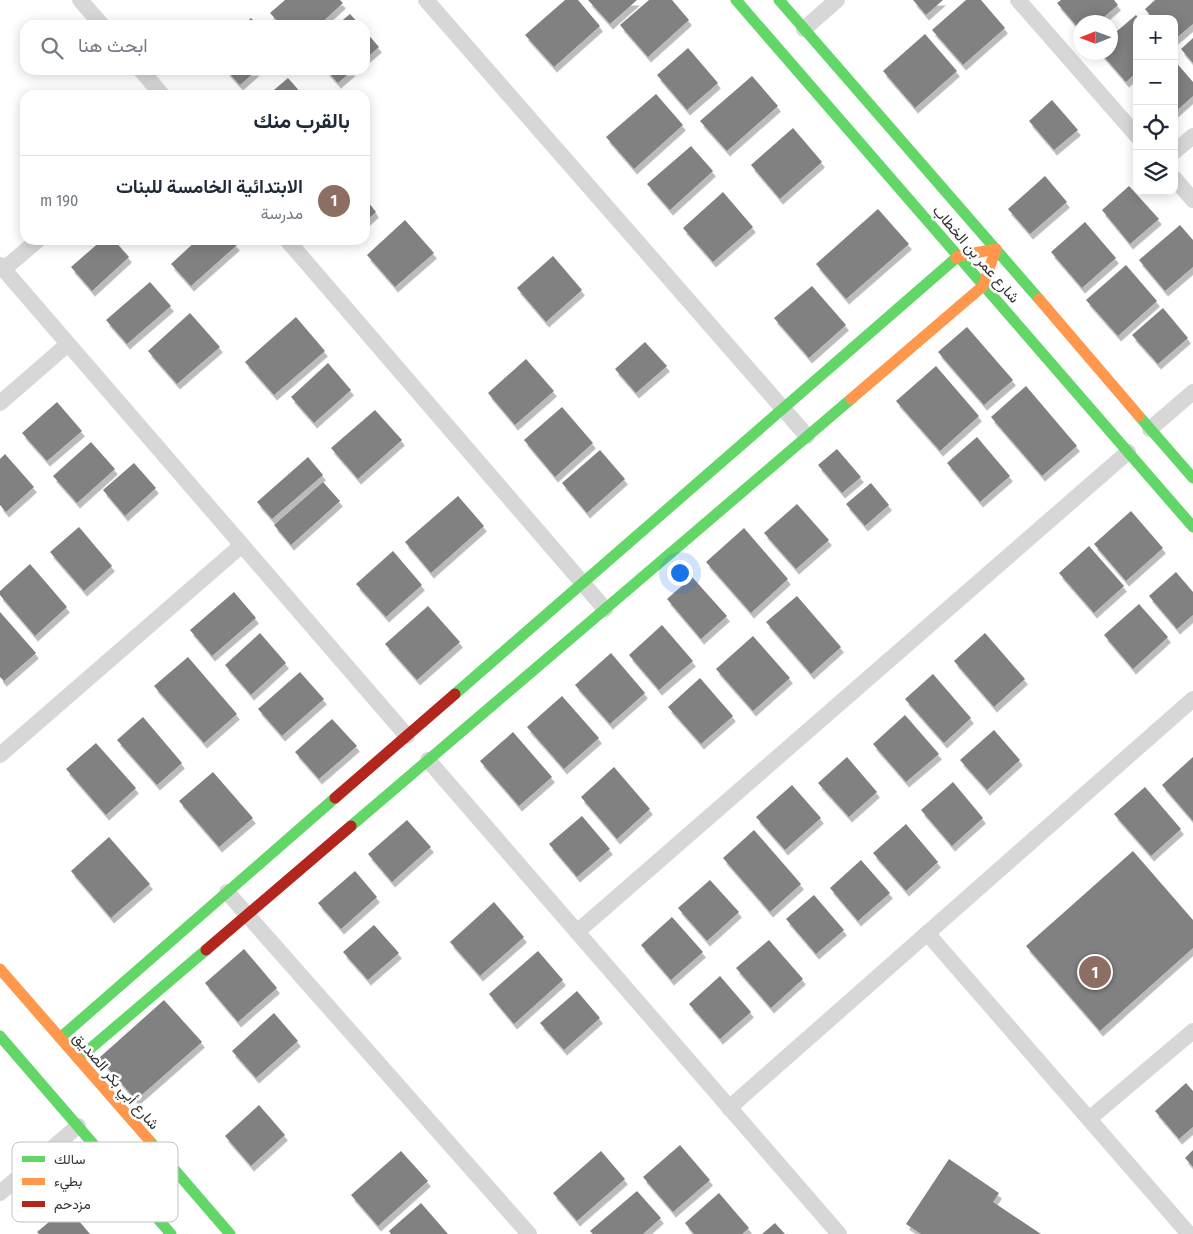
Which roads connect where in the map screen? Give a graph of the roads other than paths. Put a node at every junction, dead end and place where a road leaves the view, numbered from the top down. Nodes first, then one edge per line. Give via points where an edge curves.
1 (80, 0) edge
2 (426, 0) edge
3 (736, 0) edge
4 (779, 0) edge
5 (837, 0) edge
6 (1018, 0) edge
7 (98, 20) edge
8 (804, 29) junction
9 (145, 75) edge
10 (158, 90) edge
11 (1133, 131) edge
12 (1193, 136) edge
13 (1176, 150) edge
14 (1178, 183) edge
15 (1193, 200) edge
16 (31, 245) edge
17 (291, 245) edge
18 (996, 249) junction
19 (958, 256) junction
20 (2, 267) edge
21 (983, 286) junction
22 (68, 344) junction
23 (1193, 392) edge
24 (0, 403) edge
25 (783, 409) junction
26 (1150, 429) junction
27 (807, 436) junction
28 (1128, 452) junction
29 (1193, 478) edge
30 (1193, 527) edge
31 (242, 545) junction
32 (583, 583) junction
33 (605, 609) junction
34 (1193, 699) edge
35 (407, 736) junction
36 (0, 755) edge
37 (428, 760) junction
38 (227, 892) junction
39 (247, 914) junction
40 (577, 932) junction
41 (927, 933) junction
42 (0, 969) edge
43 (1193, 1031) edge
44 (0, 1036) edge
45 (60, 1038) junction
46 (78, 1059) junction
47 (729, 1108) junction
48 (1089, 1119) junction
49 (78, 1126) junction
50 (59, 1142) edge
51 (92, 1142) edge
52 (150, 1142) edge
53 (178, 1174) edge
54 (12, 1183) edge
55 (0, 1193) edge
56 (161, 1222) edge
57 (171, 1234) edge
58 (230, 1234) edge
59 (529, 1234) edge
60 (839, 1234) edge
61 (1189, 1234) edge

1 - 7 street
2 - 25 street
3 - 19 street, شارع عمر بن الخطاب
4 - 8 street, شارع عمر بن الخطاب
5 - 8 street
6 - 11 street
8 - 18 street, شارع عمر بن الخطاب
9 - 10 street
12 - 13 street
14 - 15 street
16 - 20 street
17 - 32 street
18 - 19 street
18 - 21 street
18 - 26 street, شارع عمر بن الخطاب
19 - 21 street, شارع عمر بن الخطاب
19 - 25 street
20 - 22 street
21 - 27 street
21 - 28 street, شارع عمر بن الخطاب
22 - 24 street
22 - 31 street
23 - 26 street
25 - 27 street
25 - 32 street
26 - 29 street, شارع عمر بن الخطاب
27 - 33 street
28 - 30 street, شارع عمر بن الخطاب
28 - 40 street
31 - 35 street
31 - 36 street
32 - 33 street
32 - 35 street
33 - 37 street
34 - 41 street
35 - 38 street
37 - 39 street
37 - 40 street
38 - 39 street
38 - 45 street
39 - 46 street
39 - 59 street
40 - 47 street
41 - 47 street
41 - 48 street
42 - 45 street, شارع أبي بكر الصديق
43 - 48 street
44 - 49 street
45 - 46 street, شارع أبي بكر الصديق
46 - 52 street, شارع أبي بكر الصديق
47 - 60 street
48 - 61 street
49 - 50 street
49 - 51 street
53 - 58 street, شارع أبي بكر الصديق
54 - 55 street
56 - 57 street

